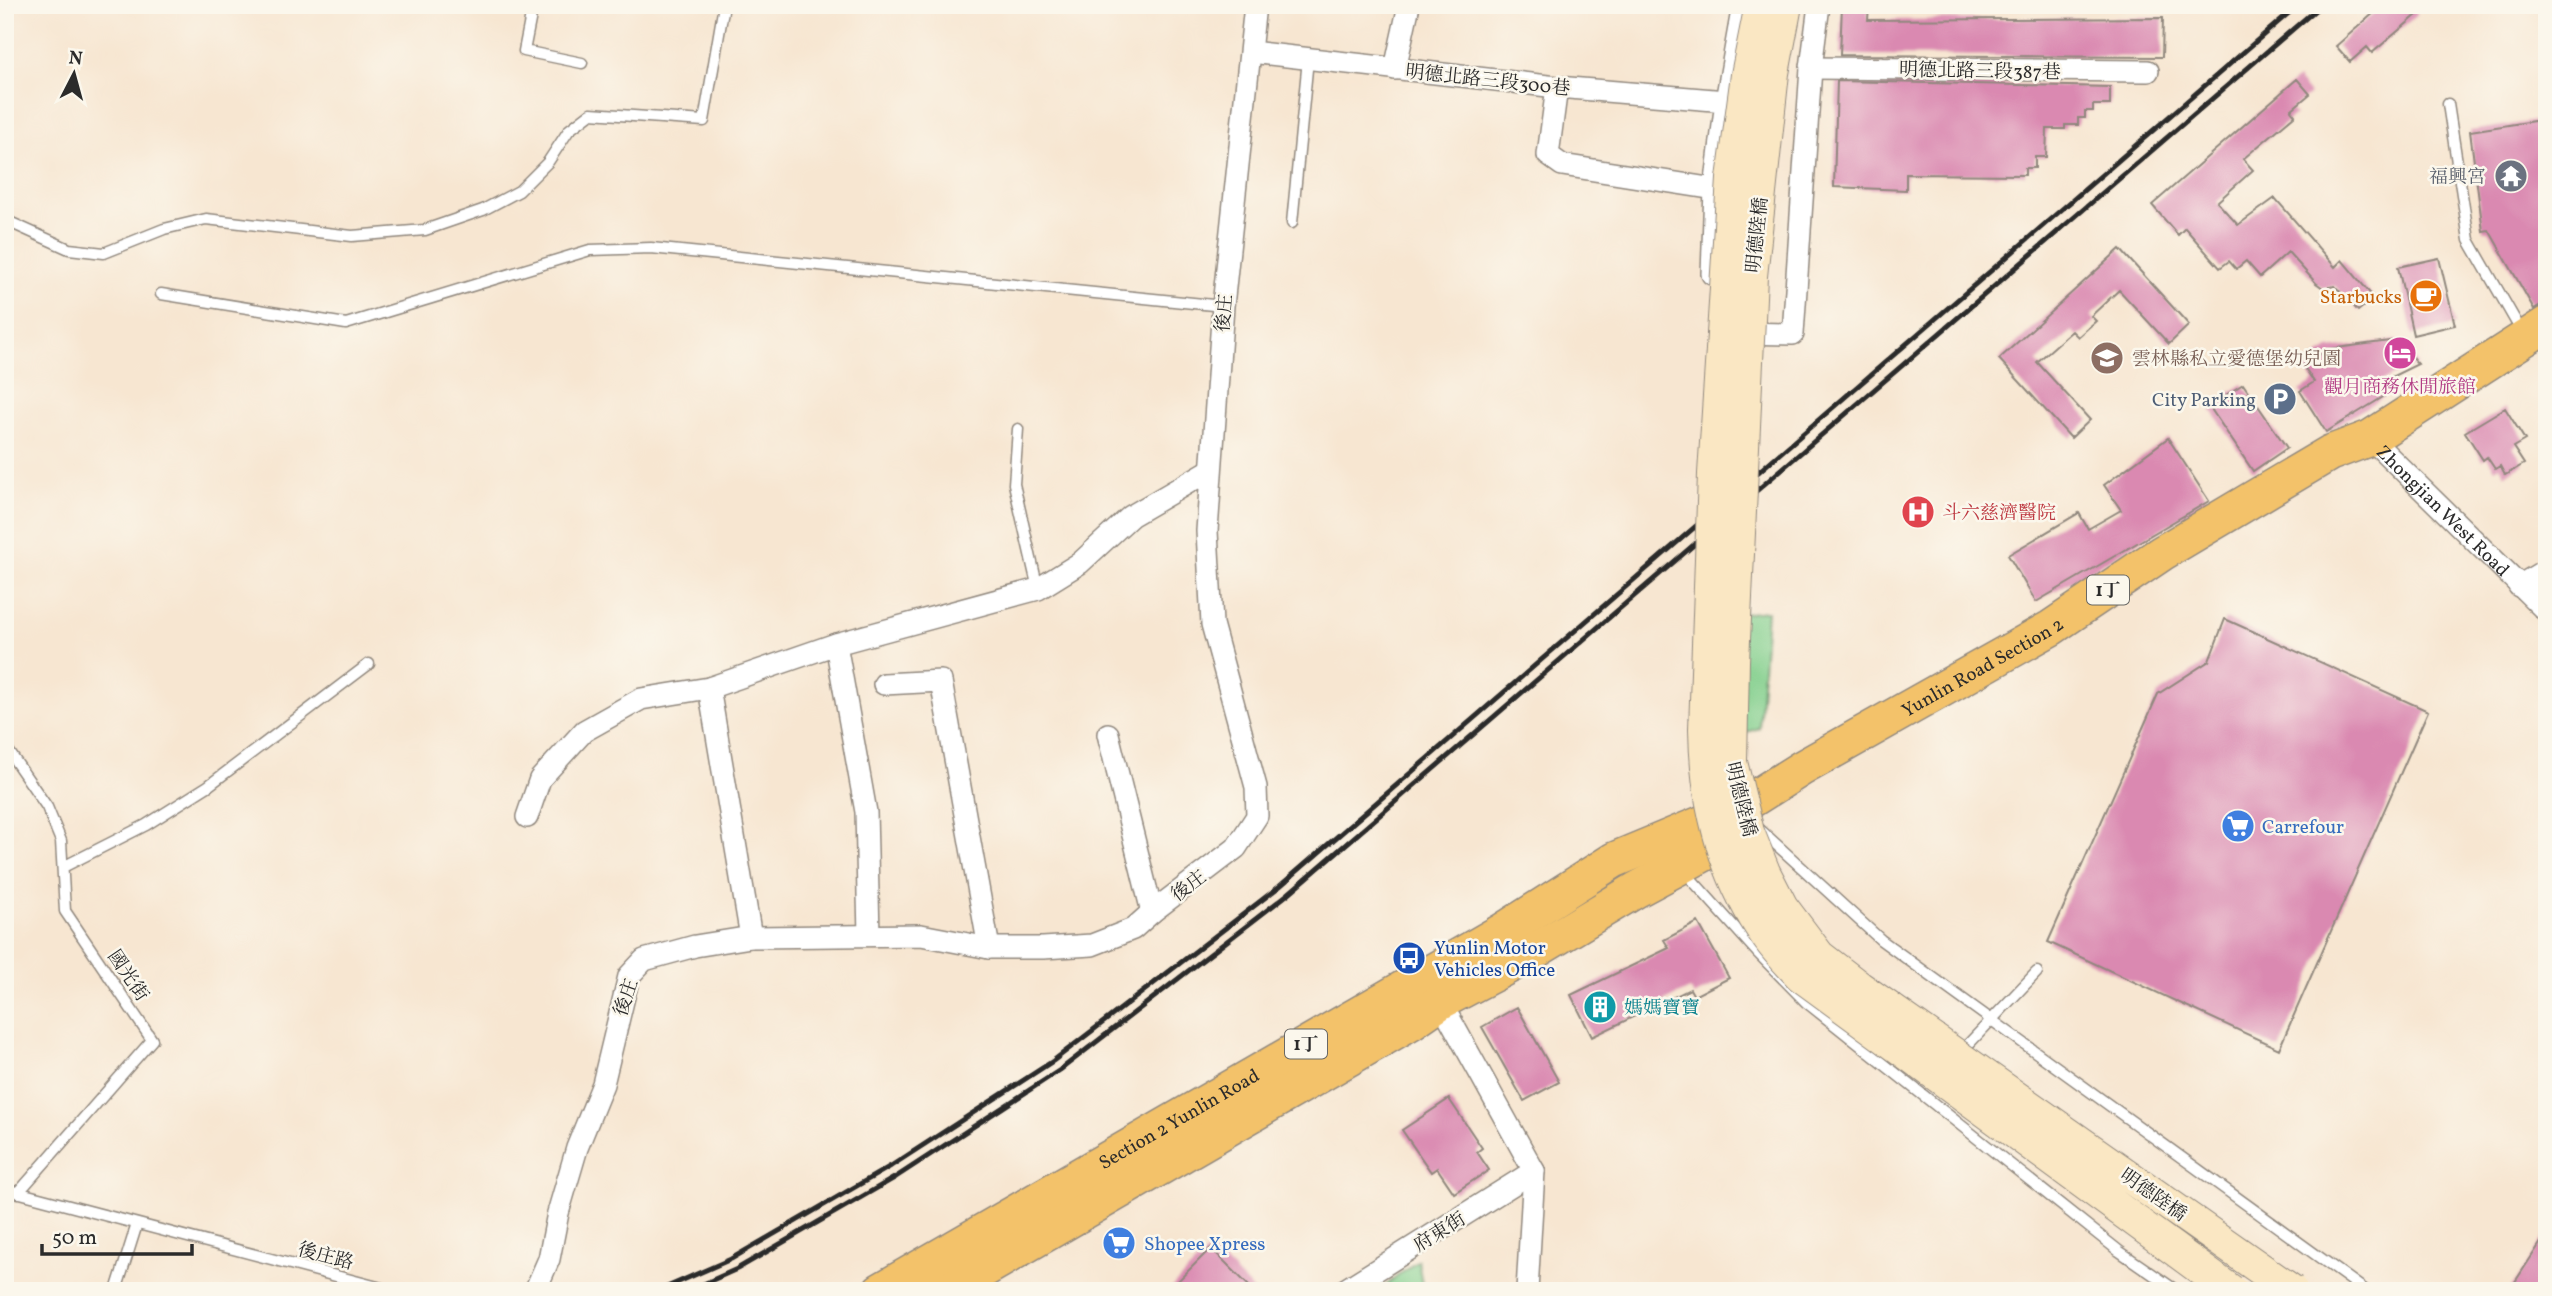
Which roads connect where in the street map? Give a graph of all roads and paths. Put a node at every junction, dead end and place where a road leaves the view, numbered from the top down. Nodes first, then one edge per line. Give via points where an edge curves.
1 (533, 5) edge
2 (724, 5) edge
3 (1255, 5) edge
4 (1409, 5) edge
5 (1743, 5) edge
6 (1761, 5) edge
7 (1786, 5) edge
8 (1819, 5) edge
9 (1251, 52) junction
10 (1308, 59) junction
11 (582, 63) dead end
12 (1811, 68) junction
13 (1395, 69) junction
14 (2148, 71) dead end
15 (1557, 87) junction
16 (1726, 101) junction
17 (2448, 104) dead end
18 (1716, 188) junction
19 (5, 220) edge
20 (1292, 223) dead end
21 (161, 294) dead end
22 (1223, 306) junction
23 (2536, 330) edge
24 (1018, 429) dead end
25 (2370, 438) junction
26 (1210, 470) junction
27 (2547, 569) edge
28 (2519, 586) junction
29 (1038, 589) junction
30 (2547, 612) edge
31 (835, 644) junction
32 (369, 664) dead end
33 (884, 684) dead end
34 (709, 688) junction
35 (1108, 734) dead end
36 (5, 746) edge
37 (1737, 808) junction
38 (527, 817) dead end
39 (1680, 866) junction
40 (62, 867) junction
41 (1152, 912) junction
42 (869, 935) junction
43 (751, 937) junction
44 (989, 948) junction
45 (2036, 972) dead end
46 (1433, 989) junction
47 (1993, 1020) junction
48 (1922, 1093) junction
49 (1534, 1171) junction
50 (5, 1189) edge
51 (18, 1193) junction
52 (136, 1224) junction
53 (116, 1291) edge
54 (393, 1291) edge
55 (535, 1291) edge
56 (880, 1291) edge
57 (947, 1291) edge
58 (1343, 1291) edge
59 (1527, 1291) edge
60 (2178, 1291) edge
61 (2231, 1291) edge
62 (2292, 1291) edge
63 (2366, 1291) edge

1 - 11 lane via 524,51
2 - 19 lane via 704,121 591,113 569,130 548,162 519,191 483,210 425,230 352,236 206,219 164,229 104,253 69,249
3 - 9 street, 後庄
4 - 13 street
5 - 16 street
6 - 61 main road, 明德陸橋, bridge via 1746,75 1733,179 1714,474 1704,730 1706,772 1723,853 1768,939 1800,975
7 - 62 main road, 明德陸橋, bridge via 1773,74 1751,276 1741,472 1731,762 1748,832 1782,907 1819,956
8 - 12 street
9 - 10 street, 明德北路三段300巷
9 - 22 street, 後庄
10 - 13 street, 明德北路三段300巷
10 - 20 lane
12 - 14 street, 明德北路三段387巷
12 - 18 street via 1793,334 1709,332
13 - 15 street, 明德北路三段300巷
15 - 16 street, 明德北路三段300巷
15 - 18 street via 1548,155 1562,165
16 - 18 street
17 - 23 lane via 2469,240
21 - 22 lane via 346,324 590,250 652,248
22 - 26 street, 後庄
23 - 25 main road, Yunlin Road Section 2 / 1丁
24 - 29 lane via 1014,484
25 - 28 street, Zhongjian West Road
25 - 37 main road, Yunlin Road Section 2 / 1丁 via 2330,453 2162,554 2051,628
26 - 29 street via 1131,516 1080,563
26 - 41 street, 後庄 via 1207,531 1212,624 1256,787 1258,816 1236,848
27 - 28 street
28 - 30 street, Zhongjian West Road
29 - 31 street
31 - 34 street
31 - 42 street via 866,812
32 - 40 lane via 208,786 146,825
33 - 44 street via 941,681
34 - 38 street via 641,699 584,732 540,779
34 - 43 street
35 - 41 street
36 - 40 lane, 國光街 via 47,807 61,841
37 - 39 main road, Yunlin Road Section 2 / 1丁 via 1707,852
37 - 46 main road, Section 2 Yunlin Road / 1丁 via 1614,860 1501,932
37 - 47 lane via 1881,940
39 - 46 main road, Section 2 Yunlin Road / 1丁 via 1518,961
39 - 48 lane via 1806,1002
40 - 51 lane, 國光街 via 65,911 152,1040
41 - 44 street, 後庄 via 1133,929 1091,945
42 - 43 street, 後庄
42 - 44 street, 後庄 via 921,935
43 - 55 street, 後庄 via 644,960 629,976 603,1084 558,1213 550,1259
45 - 47 lane
46 - 49 street
46 - 56 main road, Section 2 Yunlin Road / 1丁
46 - 57 main road, Section 2 Yunlin Road / 1丁 via 1399,1029
47 - 48 lane
47 - 63 lane
48 - 60 lane via 2119,1251
49 - 58 street, 府東街
49 - 59 street
50 - 51 lane, 後庄路
51 - 52 lane, 後庄路
52 - 53 lane
52 - 54 lane, 後庄路

